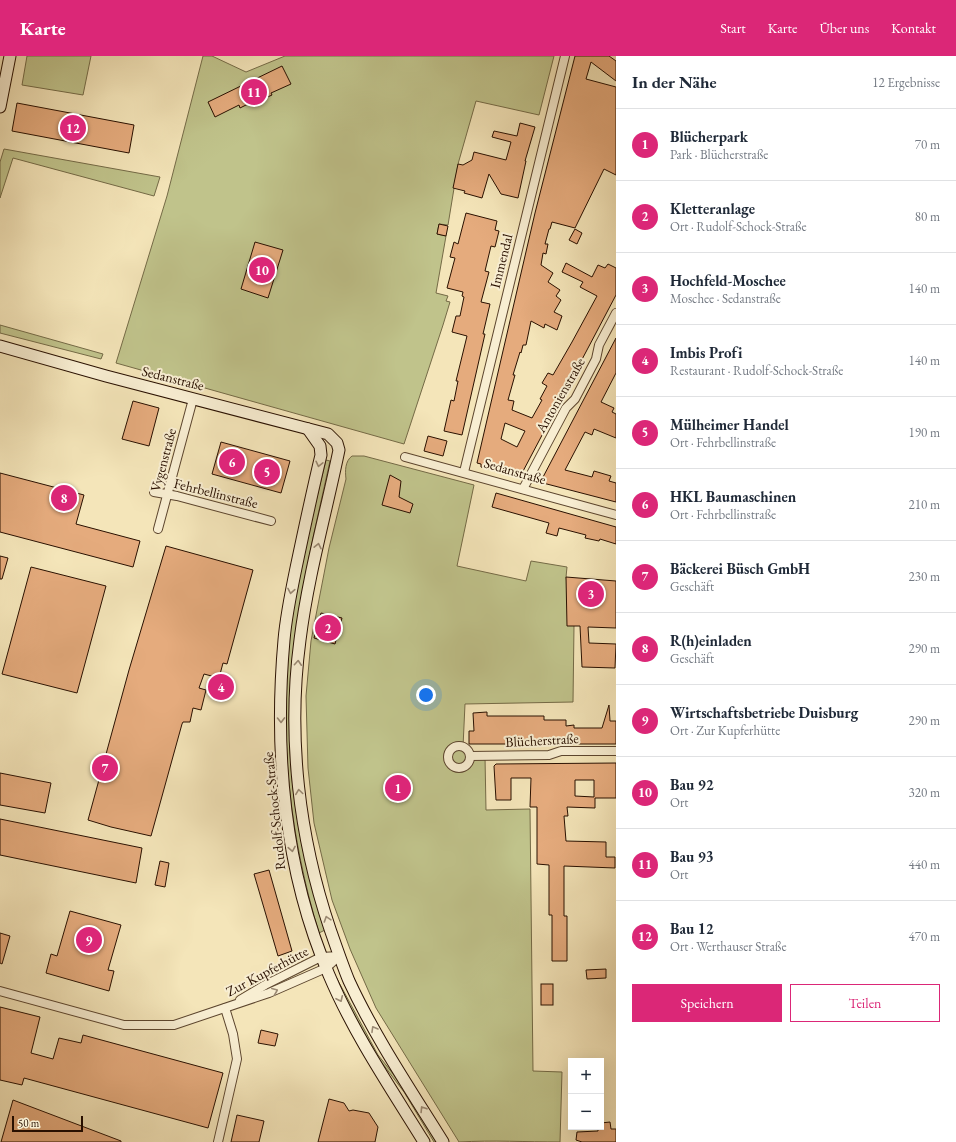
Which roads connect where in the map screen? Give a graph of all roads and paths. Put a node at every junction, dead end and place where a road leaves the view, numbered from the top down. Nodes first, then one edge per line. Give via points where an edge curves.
1 (10, 56) edge
2 (565, 56) edge
3 (1, 101) edge
4 (616, 313) edge
5 (0, 346) edge
6 (193, 399) junction
7 (308, 429) junction
8 (337, 443) joint
9 (405, 457) dead end
10 (464, 472) junction
11 (523, 489) junction
12 (154, 492) dead end
13 (167, 494) junction
14 (616, 515) edge
15 (271, 521) dead end
16 (158, 529) dead end
17 (616, 751) edge
18 (470, 756) dead end
19 (339, 956) junction
20 (321, 957) junction
21 (326, 968) junction
22 (0, 991) edge
23 (226, 1008) junction
24 (413, 1124) junction
25 (218, 1142) edge
26 (414, 1142) edge
27 (424, 1142) edge
28 (444, 1142) edge

1 - 3 main road
2 - 10 street, Immendal
4 - 11 street, Antonienstraße via 575,399 566,408
5 - 6 main road, Sedanstraße
6 - 7 main road, Sedanstraße
6 - 13 street, Vygenstraße
7 - 8 main road, Sedanstraße via 328,434
7 -> 20 main road, Rudolf-Schock-Straße via 320,446 321,455 299,551 284,638 281,699 282,762 286,810 297,877
19 -> 8 main road, Rudolf-Schock-Straße via 321,902 304,825 296,769 295,697 307,598 339,450
9 - 10 street, Sedanstraße
10 - 11 street, Sedanstraße
11 - 14 street, Sedanstraße
12 - 13 street, Fehrbellinstraße
13 - 15 street, Fehrbellinstraße
13 - 16 street, Vygenstraße
17 - 18 street, Blücherstraße via 561,751 549,756
19 - 20 street, Zur Kupferhütte
19 - 21 street, Zur Kupferhütte
28 -> 19 main road, Rudolf-Schock-Straße via 369,1021
20 - 21 main road, Rudolf-Schock-Straße
20 - 23 street, Zur Kupferhütte
23 -> 21 street, Zur Kupferhütte via 269,993
21 -> 24 main road, Rudolf-Schock-Straße via 354,1029
22 - 23 street, Zur Kupferhütte via 124,1025 174,1025
23 - 25 street via 237,1059
24 - 26 main road
24 - 27 main road, Rudolf-Schock-Straße

